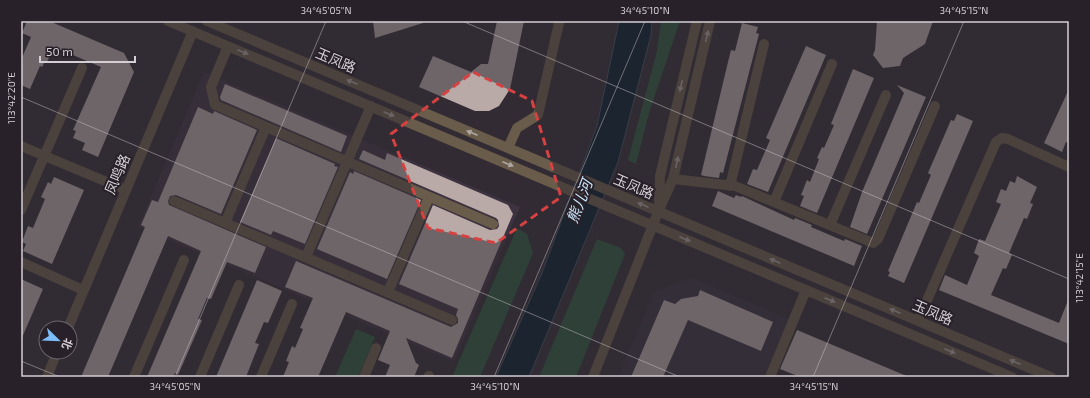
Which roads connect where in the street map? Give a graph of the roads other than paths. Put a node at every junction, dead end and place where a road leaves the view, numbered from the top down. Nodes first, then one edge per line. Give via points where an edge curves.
1 (168, 21) edge
2 (207, 21) edge
3 (697, 21) edge
4 (710, 21) edge
5 (559, 23) dead end
6 (193, 31) junction
7 (764, 44) dead end
8 (228, 46) junction
9 (832, 64) dead end
10 (82, 68) dead end
11 (886, 95) dead end
12 (371, 106) junction
13 (935, 106) dead end
14 (266, 127) junction
15 (21, 146) edge
16 (508, 148) junction
17 (44, 156) junction
18 (347, 162) junction
19 (1069, 167) edge
20 (673, 179) junction
21 (730, 186) junction
22 (126, 190) junction
23 (429, 197) junction
24 (174, 201) dead end
25 (774, 202) junction
26 (21, 210) edge
27 (658, 212) junction
28 (225, 223) junction
29 (493, 224) dead end
30 (830, 225) junction
31 (653, 226) junction
32 (306, 257) junction
33 (184, 260) dead end
34 (21, 262) edge
35 (239, 285) dead end
36 (83, 290) junction
37 (806, 290) junction
38 (388, 292) junction
39 (292, 304) dead end
40 (71, 320) edge
41 (452, 320) dead end
42 (918, 321) junction
43 (376, 348) dead end
44 (54, 360) edge
45 (47, 377) edge
46 (134, 377) edge
47 (200, 377) edge
48 (261, 377) edge
49 (364, 377) edge
50 (593, 377) edge
51 (770, 377) edge
52 (1012, 377) edge
53 (1051, 377) edge

1 - 6 street, 玉凤路
16 -> 2 street, 玉凤路
3 -> 27 street via 660,176
20 -> 4 street
5 - 16 street via 538,115 517,128
6 - 8 street, 玉凤路
6 - 22 street, 凤鸣路
7 - 21 street
8 -> 12 street, 玉凤路
8 - 14 street via 211,87 215,105
9 - 25 street
10 - 17 street
11 - 30 street
12 - 18 street
12 -> 31 street, 玉凤路
13 - 30 street via 878,239 873,243
14 - 18 street
14 - 28 street
15 - 17 street
27 -> 16 street, 玉凤路
17 - 22 street
17 - 26 street
18 - 23 street
18 - 32 street
19 - 42 street via 1008,139 1002,138 996,142
20 - 21 street
20 - 27 street
21 - 25 street
22 - 36 street, 凤鸣路
23 - 29 street
23 - 38 street
24 - 28 street
25 - 30 street
27 - 31 street
42 -> 27 street, 玉凤路
28 - 32 street
31 -> 37 street, 玉凤路
31 - 50 street
32 - 38 street
33 - 46 street
34 - 36 street
35 - 47 street
36 - 40 street, 凤鸣路
37 - 51 street
37 -> 52 street, 玉凤路
38 - 41 street
39 - 48 street
53 -> 42 street, 玉凤路
43 - 49 street
44 - 45 street

